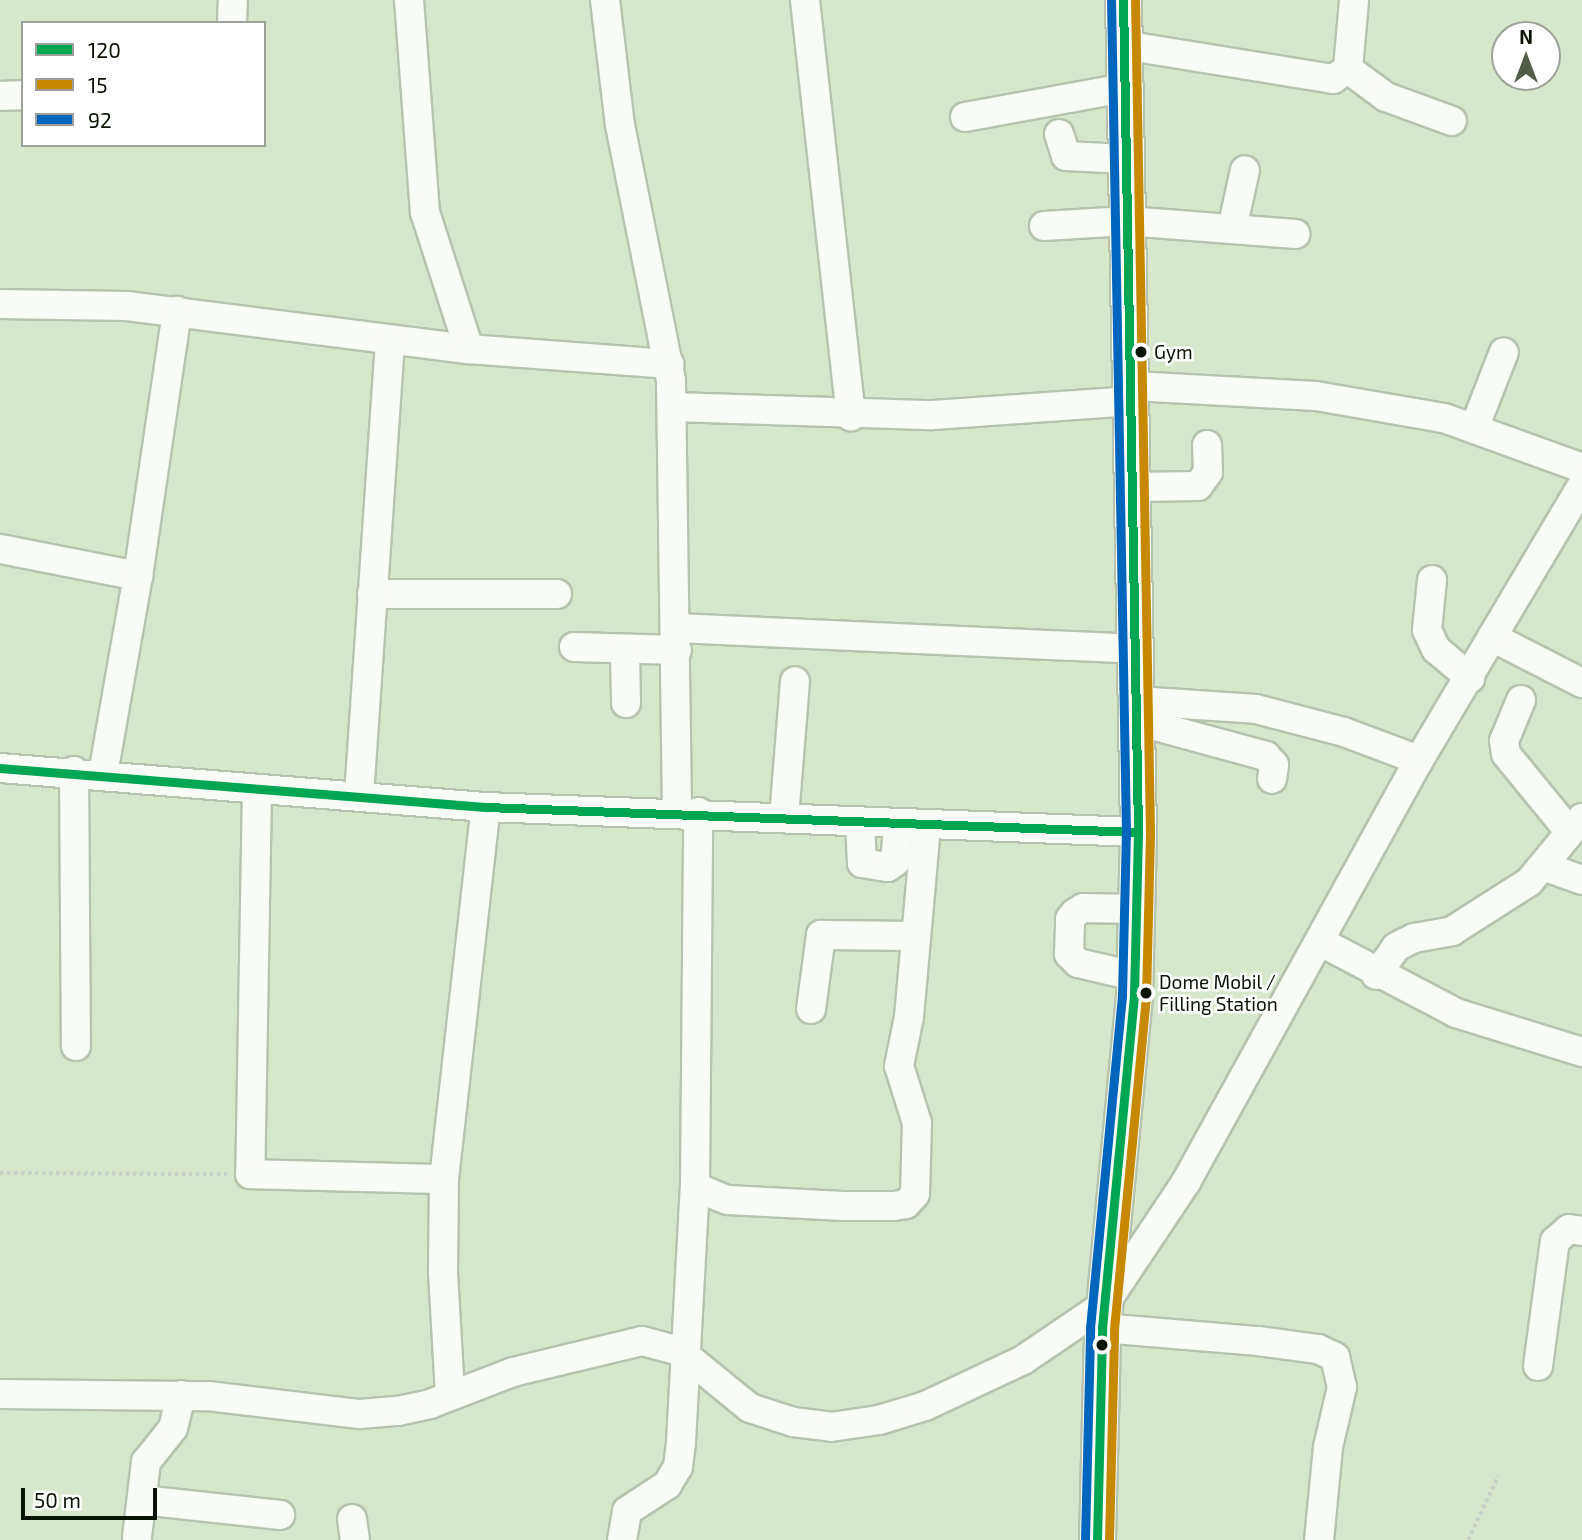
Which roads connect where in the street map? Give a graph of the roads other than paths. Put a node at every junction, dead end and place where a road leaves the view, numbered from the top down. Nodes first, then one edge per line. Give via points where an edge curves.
1 (233, 0) edge
2 (409, 0) edge
3 (605, 0) edge
4 (805, 0) edge
5 (1123, 0) edge
6 (1354, 0) edge
7 (232, 21) edge
8 (1123, 45) junction
9 (1348, 69) junction
10 (1124, 88) junction
11 (21, 95) edge
12 (0, 96) edge
13 (965, 117) dead end
14 (1452, 121) dead end
15 (1059, 134) dead end
16 (1125, 159) junction
17 (1244, 170) dead end
18 (1127, 220) junction
19 (1044, 226) dead end
20 (1231, 229) junction
21 (1295, 234) dead end
22 (0, 304) edge
23 (177, 312) junction
24 (390, 340) junction
25 (469, 349) junction
26 (1504, 352) dead end
27 (669, 364) junction
28 (1133, 394) junction
29 (673, 407) junction
30 (851, 416) junction
31 (1475, 426) junction
32 (1207, 444) dead end
33 (1582, 468) edge
34 (1134, 486) junction
35 (1582, 486) edge
36 (0, 549) edge
37 (138, 576) junction
38 (1432, 580) dead end
39 (372, 594) junction
40 (556, 594) dead end
41 (1492, 638) junction
42 (677, 639) junction
43 (574, 648) dead end
44 (625, 649) junction
45 (1137, 649) junction
46 (1469, 678) junction
47 (795, 681) dead end
48 (1582, 683) edge
49 (1521, 700) dead end
50 (626, 703) dead end
51 (1138, 711) junction
52 (1419, 760) junction
53 (0, 768) edge
54 (74, 772) junction
55 (103, 774) junction
56 (1272, 779) dead end
57 (257, 789) junction
58 (359, 796) junction
59 (486, 807) junction
60 (688, 812) junction
61 (784, 818) junction
62 (860, 822) junction
63 (898, 824) junction
64 (1576, 824) edge
65 (926, 826) junction
66 (1138, 832) junction
67 (1543, 866) junction
68 (1582, 880) edge
69 (1136, 909) junction
70 (916, 936) junction
71 (1321, 942) junction
72 (1376, 975) junction
73 (1134, 976) junction
74 (811, 1009) dead end
75 (76, 1046) dead end
76 (1582, 1052) edge
77 (444, 1179) junction
78 (695, 1187) junction
79 (1582, 1231) edge
80 (1103, 1317) junction
81 (688, 1357) junction
82 (1538, 1366) dead end
83 (0, 1394) edge
84 (450, 1394) junction
85 (181, 1395) junction
86 (142, 1500) junction
87 (280, 1515) dead end
88 (137, 1537) dead end
89 (622, 1540) edge
90 (1097, 1540) edge
91 (1319, 1540) edge

1 - 7 street
2 - 25 street via 425,212
3 - 27 street via 620,125
4 - 30 street
5 - 8 main road
6 - 9 street
8 - 9 street via 1320,79 1342,76
8 - 10 main road
9 - 14 street via 1386,97
10 - 13 street
10 - 16 main road
11 - 12 street
15 - 16 street via 1066,156
16 - 18 main road
17 - 20 street
18 - 19 street
18 - 20 street
18 - 28 main road
20 - 21 street
22 - 23 street
23 - 24 street
23 - 37 street
24 - 25 street
24 - 39 street
25 - 27 street
26 - 31 street
27 - 29 street
28 - 30 street via 1019,412
28 - 31 street via 1316,396
28 - 34 main road
29 - 30 street
29 - 42 street
31 - 33 street
32 - 34 street via 1208,472 1198,486
34 - 45 main road
35 - 41 street
36 - 37 street
37 - 55 street
38 - 46 street via 1427,630 1436,649
39 - 40 street
39 - 58 street
41 - 46 street
41 - 48 street
42 - 44 street
42 - 45 street
42 - 60 street
43 - 44 street
44 - 50 street
45 - 51 main road
46 - 52 street
47 - 61 street
49 - 64 street via 1504,741 1506,754
51 - 52 street via 1256,709 1344,732
51 - 56 street via 1266,756 1273,765
51 - 66 main road
52 - 71 street
53 - 54 street
54 - 55 street
54 - 75 street
55 - 57 street
57 - 58 street
57 - 77 street via 250,1174
58 - 59 street
59 - 60 street
59 - 77 street
60 - 61 street
60 - 78 street
61 - 62 street
62 - 63 street
62 - 63 street via 862,863 888,867 895,862
63 - 65 street
64 - 67 street
65 - 66 street
65 - 70 street
66 - 69 main road
67 - 68 street
67 - 72 street via 1529,882 1452,931 1413,938 1396,947
69 - 73 main road
69 - 73 street via 1083,908 1070,919 1069,954 1078,963
70 - 74 street via 821,935
70 - 78 street via 909,1017 899,1066 919,1136 915,1194 906,1204 728,1200
71 - 72 street
71 - 80 street via 1186,1182
72 - 76 street via 1457,1013
73 - 80 main road
77 - 84 street via 443,1273
78 - 81 street
79 - 82 street via 1569,1229 1555,1241
80 - 81 street via 971,1385 879,1420 831,1427 793,1422 750,1408
80 - 90 main road
80 - 91 street via 1318,1349 1335,1357 1342,1387 1328,1447
81 - 84 street via 665,1345 642,1341 605,1347
81 - 89 street via 678,1467 667,1485 627,1511
83 - 85 street
84 - 85 street via 409,1409 360,1414
85 - 86 street via 173,1428 146,1462
86 - 87 street
86 - 88 street

